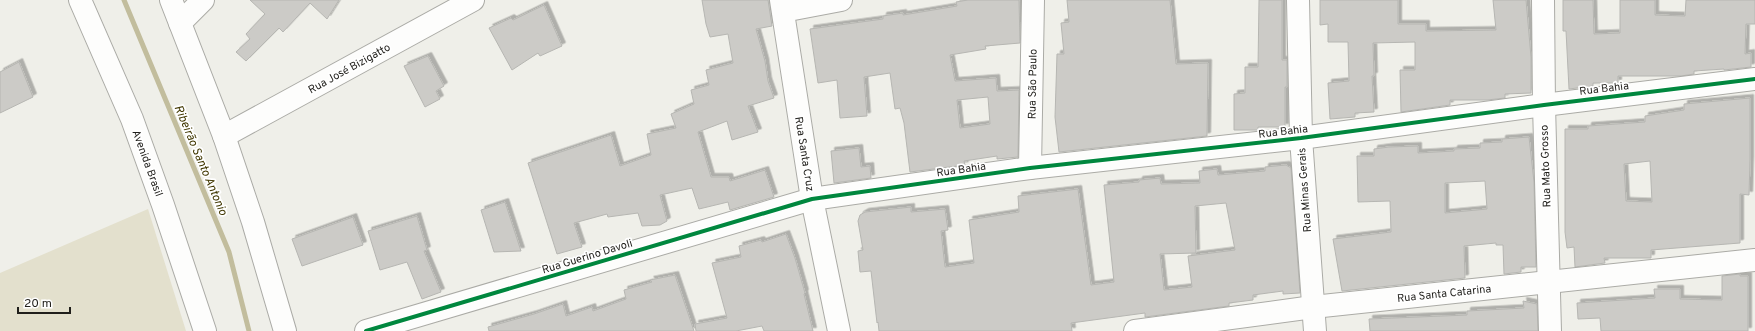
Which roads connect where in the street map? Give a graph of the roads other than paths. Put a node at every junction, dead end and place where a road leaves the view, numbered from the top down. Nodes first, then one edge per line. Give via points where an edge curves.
1 (80, 0) edge
2 (171, 0) edge
3 (203, 0) edge
4 (473, 0) edge
5 (841, 0) edge
6 (1033, 0) edge
7 (1298, 0) edge
8 (1543, 0) edge
9 (782, 6) edge
10 (180, 23) junction
11 (1755, 79) edge
12 (1544, 105) junction
13 (224, 136) junction
14 (1301, 138) junction
15 (1030, 168) junction
16 (812, 198) junction
17 (1755, 260) edge
18 (1549, 282) junction
19 (1313, 307) junction
20 (205, 331) edge
21 (285, 331) edge
22 (366, 331) edge
23 (839, 331) edge
24 (1135, 331) edge
25 (1315, 331) edge
26 (1550, 331) edge

1 - 20 street, Avenida Brasil via 134,127
2 - 10 street
3 - 10 street
4 - 13 street, Rua José Bizigatto
5 - 9 street
6 - 15 street, Rua São Paulo
7 - 14 street, Rua Minas Gerais
8 - 12 street, Rua Mato Grosso
9 - 16 street, Rua Santa Cruz
10 - 13 street
11 - 12 street, Rua Bahia
12 - 14 street, Rua Bahia
12 - 18 street, Rua Mato Grosso
13 - 21 street
14 - 15 street, Rua Bahia
14 - 19 street, Rua Minas Gerais
15 - 16 street, Rua Bahia
16 - 22 street, Rua Guerino Davoli
16 - 23 street, Rua Santa Cruz
17 - 18 street, Rua Santa Catarina
18 - 19 street, Rua Santa Catarina
18 - 26 street, Rua Mato Grosso
19 - 24 street, Rua Santa Catarina
19 - 25 street, Rua Minas Gerais

